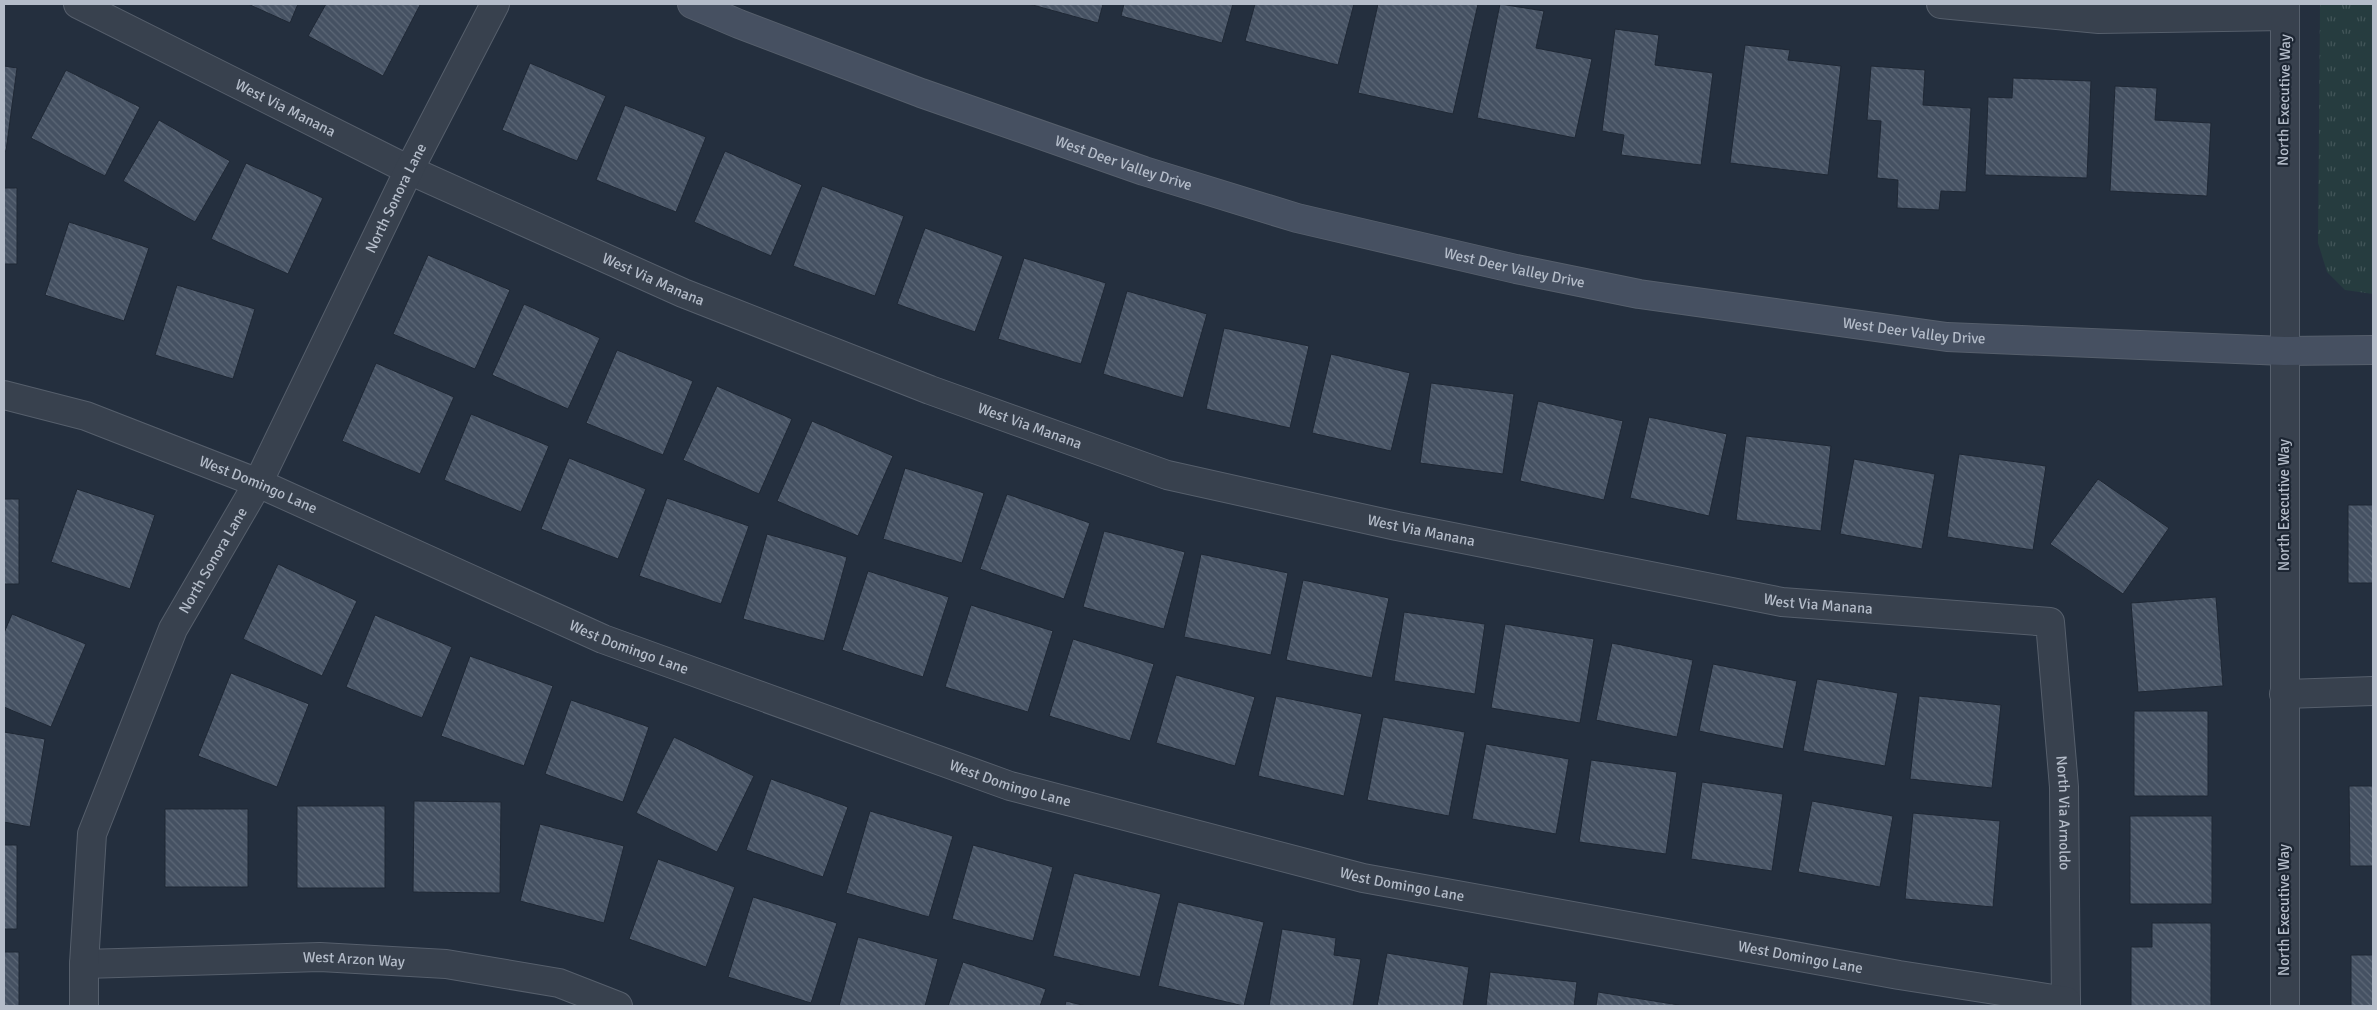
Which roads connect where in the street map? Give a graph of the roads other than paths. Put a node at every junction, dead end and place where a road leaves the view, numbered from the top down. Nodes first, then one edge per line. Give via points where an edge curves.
1 (78, 4) edge
2 (495, 4) edge
3 (692, 4) edge
4 (1941, 4) edge
5 (2285, 10) edge
6 (409, 170) junction
7 (2373, 350) edge
8 (2284, 351) junction
9 (4, 395) edge
10 (258, 483) junction
11 (2050, 622) joint
12 (2373, 691) edge
13 (2284, 694) junction
14 (84, 964) junction
15 (2066, 1004) edge
16 (84, 1006) edge
17 (618, 1006) edge
18 (2285, 1006) edge

1 - 6 street, West Via Manana
2 - 6 street, North Sonora Lane
3 - 8 street, West Deer Valley Drive via 921,93 1144,171 1297,218 1516,269 1639,294 1947,337
4 - 5 street via 2099,19
5 - 8 street, North Executive Way
6 - 10 street, North Sonora Lane
6 - 11 street, West Via Manana via 683,293 930,390 1166,475 1397,526 1782,602
7 - 8 street, West Deer Valley Drive
8 - 13 street, North Executive Way
9 - 10 street, West Domingo Lane via 86,416
10 - 14 street, North Sonora Lane via 173,629 92,834
10 - 15 street, West Domingo Lane via 603,639 1010,786 1363,878
11 - 15 street, North Via Arnoldo via 2064,787
12 - 13 street
13 - 18 street, North Executive Way
14 - 16 street, North Sonora Lane
14 - 17 street, West Arzon Way via 320,957 446,964 559,983

